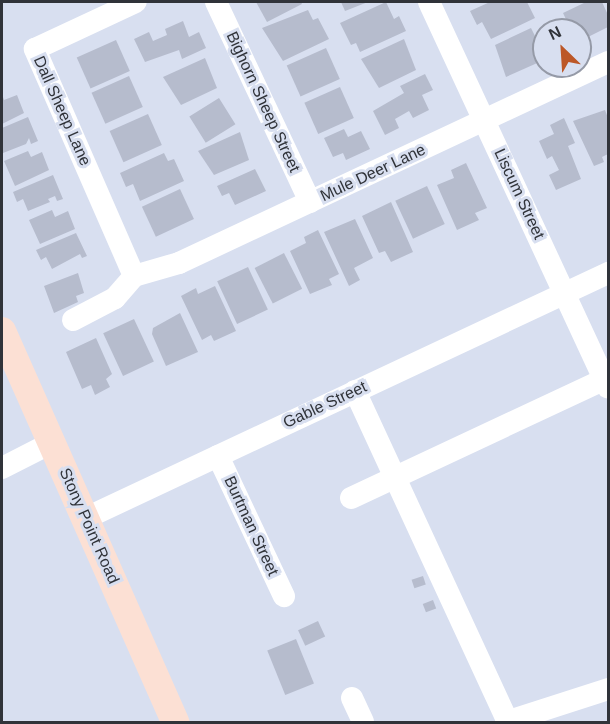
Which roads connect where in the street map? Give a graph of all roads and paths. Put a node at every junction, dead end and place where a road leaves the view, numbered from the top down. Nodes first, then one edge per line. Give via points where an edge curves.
1 (136, 2) edge
2 (216, 2) edge
3 (429, 2) edge
4 (609, 62) edge
5 (484, 120) junction
6 (310, 202) junction
7 (609, 273) edge
8 (134, 276) junction
9 (565, 293) junction
10 (73, 320) dead end
11 (2, 331) edge
12 (607, 383) edge
13 (355, 391) junction
14 (53, 442) junction
15 (218, 456) junction
16 (2, 468) edge
17 (395, 478) junction
18 (351, 498) dead end
19 (86, 518) junction
20 (284, 597) dead end
21 (609, 689) edge
22 (351, 698) dead end
23 (507, 722) edge
24 (175, 723) edge
25 (363, 723) edge

1 - 8 street, Dall Sheep Lane via 35,49
2 - 6 street, Bighorn Sheep Street
3 - 5 street, Liscum Street
4 - 5 street, Mule Deer Lane
5 - 6 street, Mule Deer Lane
5 - 9 street, Liscum Street
6 - 8 street, Mule Deer Lane via 179,263
7 - 9 street, Gable Street
8 - 10 street via 115,298
9 - 12 street, Liscum Street
9 - 13 street, Gable Street
11 - 14 main road, Stony Point Road
12 - 17 street
13 - 15 street, Gable Street
13 - 17 street
14 - 16 street
14 - 19 main road, Stony Point Road
15 - 19 street, Gable Street
15 - 20 street, Burtman Street
17 - 18 street
17 - 23 street
19 - 24 main road, Stony Point Road
21 - 23 street
22 - 25 street

